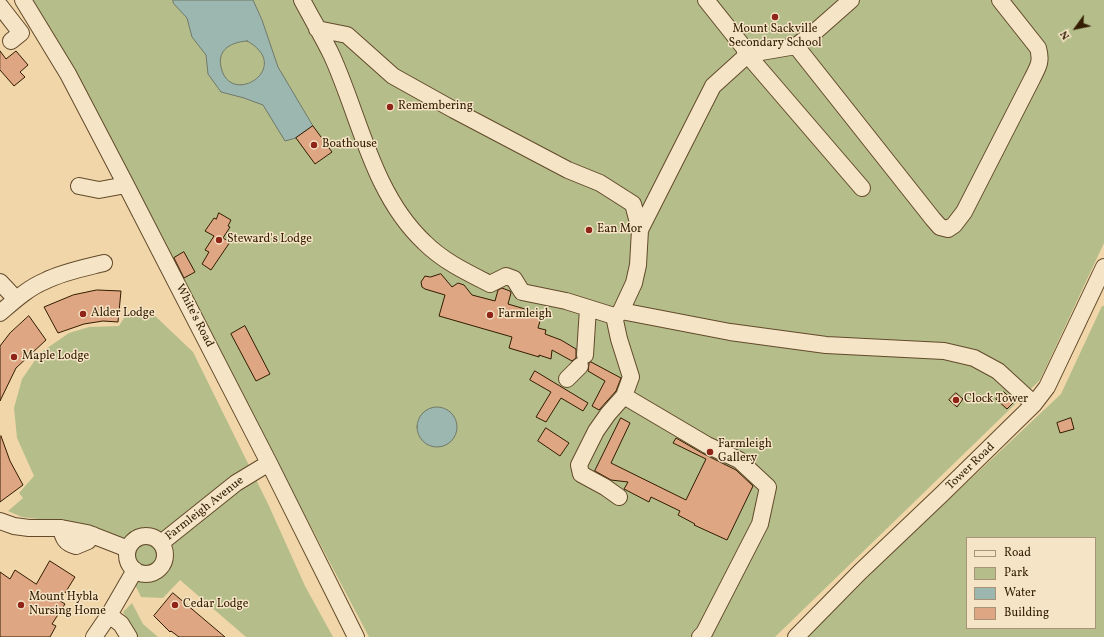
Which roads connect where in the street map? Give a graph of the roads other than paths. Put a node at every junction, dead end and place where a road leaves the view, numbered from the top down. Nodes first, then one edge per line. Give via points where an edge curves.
1 (23, 0) edge
2 (302, 0) edge
3 (706, 0) edge
4 (851, 0) edge
5 (1000, 0) edge
6 (0, 6) edge
7 (317, 29) junction
8 (11, 41) dead end
9 (796, 46) junction
10 (748, 50) junction
11 (126, 185) junction
12 (79, 186) dead end
13 (862, 188) dead end
14 (640, 230) junction
15 (104, 262) dead end
16 (1104, 267) edge
17 (0, 282) edge
18 (16, 299) junction
19 (588, 308) junction
20 (0, 313) edge
21 (618, 313) junction
22 (567, 379) dead end
23 (624, 396) junction
24 (1034, 404) junction
25 (269, 464) junction
26 (619, 497) dead end
27 (0, 521) edge
28 (161, 543) junction
29 (128, 549) junction
30 (135, 570) junction
31 (109, 615) junction
32 (94, 637) edge
33 (128, 637) edge
34 (356, 637) edge
35 (700, 637) edge
36 (796, 637) edge

1 - 11 street, White's Road via 68,74
2 - 7 street
3 - 10 street
4 - 9 street
5 - 9 street via 1038,48 1041,57 1038,68 964,212 948,229 940,227 932,219
6 - 8 street via 21,33
7 - 14 street via 347,35 393,76 625,198 633,204
7 - 19 street via 332,56 375,169 402,218 424,242 454,266 490,284 506,276 514,279 522,292
9 - 10 street via 761,52
10 - 13 street via 752,60
10 - 14 street via 745,57 713,86
11 - 12 street via 99,190
11 - 25 street, White's Road
14 - 21 street via 634,283
15 - 18 street via 45,281
16 - 24 street, Tower Road via 1047,387
17 - 18 street
18 - 20 street
19 - 21 street
19 - 22 street via 582,360
21 - 23 street via 619,339 631,377
21 - 24 street via 826,345 944,351 974,358 998,372
23 - 26 street via 596,431 579,465 581,474
23 - 35 street via 707,445 740,460 768,487 760,524 731,584
24 - 36 street, Tower Road
25 - 28 street, Farmleigh Avenue via 236,483
25 - 34 street, White's Road
27 - 29 street via 29,528 61,528 93,535
28 - 29 street via 151,536 144,535 136,538
28 - 30 street via 165,552 162,566 149,574
29 - 30 street via 129,564
30 - 31 street
31 - 32 street
31 - 33 street via 121,624

